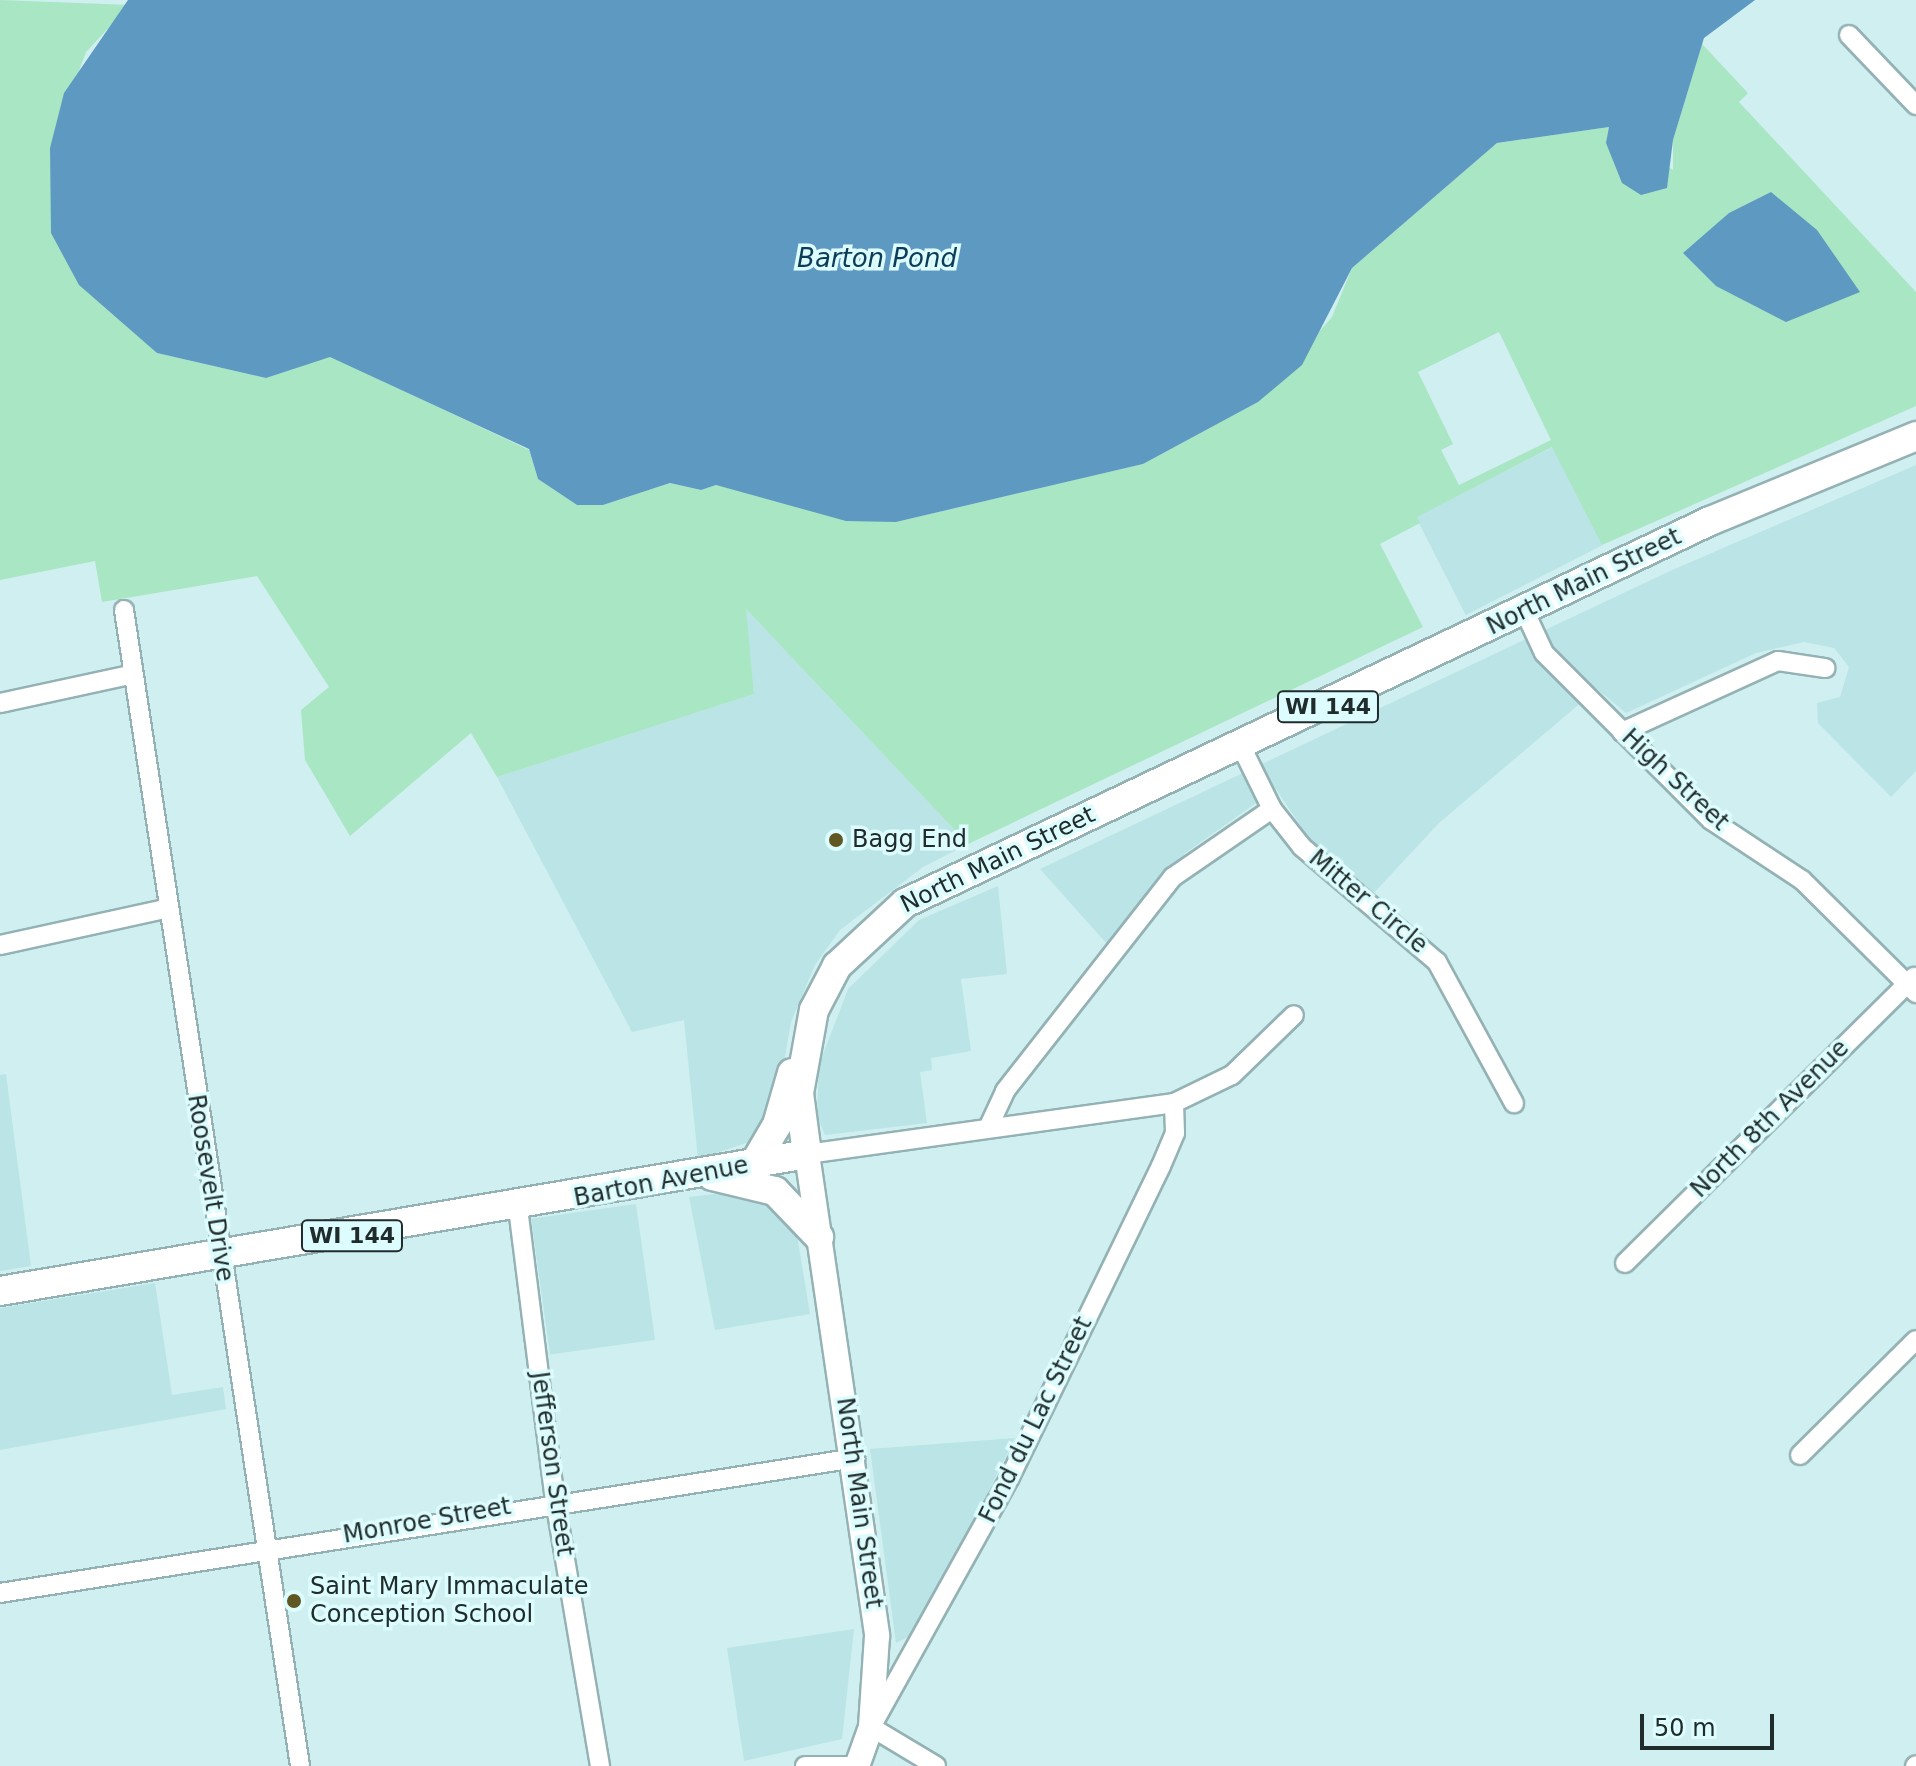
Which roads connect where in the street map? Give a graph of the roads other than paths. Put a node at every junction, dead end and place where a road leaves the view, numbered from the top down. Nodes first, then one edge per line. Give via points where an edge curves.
1 (1849, 35) dead end
2 (1916, 105) edge
3 (1916, 436) edge
4 (124, 610) dead end
5 (1525, 612) junction
6 (1825, 668) dead end
7 (130, 675) junction
8 (0, 703) edge
9 (1622, 732) junction
10 (1241, 746) junction
11 (1272, 809) junction
12 (165, 909) junction
13 (0, 945) edge
14 (1913, 984) edge
15 (1294, 1015) dead end
16 (804, 1047) junction
17 (1174, 1103) junction
18 (1514, 1103) dead end
19 (989, 1126) junction
20 (807, 1154) junction
21 (754, 1164) junction
22 (704, 1174) junction
23 (518, 1208) junction
24 (819, 1237) junction
25 (222, 1257) junction
26 (1625, 1263) dead end
27 (0, 1291) edge
28 (1916, 1340) edge
29 (1800, 1455) dead end
30 (855, 1458) junction
31 (555, 1500) junction
32 (266, 1548) junction
33 (0, 1593) edge
34 (871, 1727) junction
35 (300, 1766) edge
36 (600, 1766) edge
37 (805, 1766) edge
38 (857, 1766) edge
39 (936, 1766) edge

1 - 2 street
3 - 5 main road, North Main Street / WI 144 via 1710,521
4 - 7 street, Roosevelt Drive
5 - 9 street, High Street via 1544,653
5 - 10 main road, North Main Street / WI 144
6 - 9 street via 1778,661
7 - 8 street
7 - 12 street, Roosevelt Drive
9 - 14 street, High Street via 1711,820 1802,880
10 - 11 street, Mitter Circle
10 - 16 main road, North Main Street / WI 144 via 905,903 837,966
11 - 18 street, Mitter Circle via 1330,876 1437,962
11 - 19 street via 1173,877 1005,1091
12 - 13 street
12 - 25 street, Roosevelt Drive
14 - 26 street, North 8th Avenue
15 - 17 street, Barton Avenue via 1232,1075
16 - 20 main road, North Main Street / WI 144 via 799,1093
16 - 21 main road via 777,1125
17 - 19 street, Barton Avenue
17 - 34 street, Fond du Lac Street via 1175,1133 1134,1223 1009,1479
19 - 20 street, Barton Avenue
20 - 21 main road, Barton Avenue / WI 144
20 - 24 main road, North Main Street
21 - 22 main road, Barton Avenue / WI 144
22 - 23 main road, Barton Avenue / WI 144
22 - 24 main road via 775,1191
23 - 25 main road, Barton Avenue / WI 144
23 - 31 street, Jefferson Street
24 - 30 main road, North Main Street
25 - 27 main road, Barton Avenue / WI 144
25 - 32 street, Roosevelt Drive
28 - 29 street
30 - 31 street, Monroe Street
30 - 34 main road, North Main Street via 877,1636
31 - 32 street, Monroe Street
31 - 36 street, Jefferson Street
32 - 33 street, Monroe Street
32 - 35 street, Roosevelt Drive
34 - 38 main road, North Main Street
34 - 39 street
37 - 38 street

